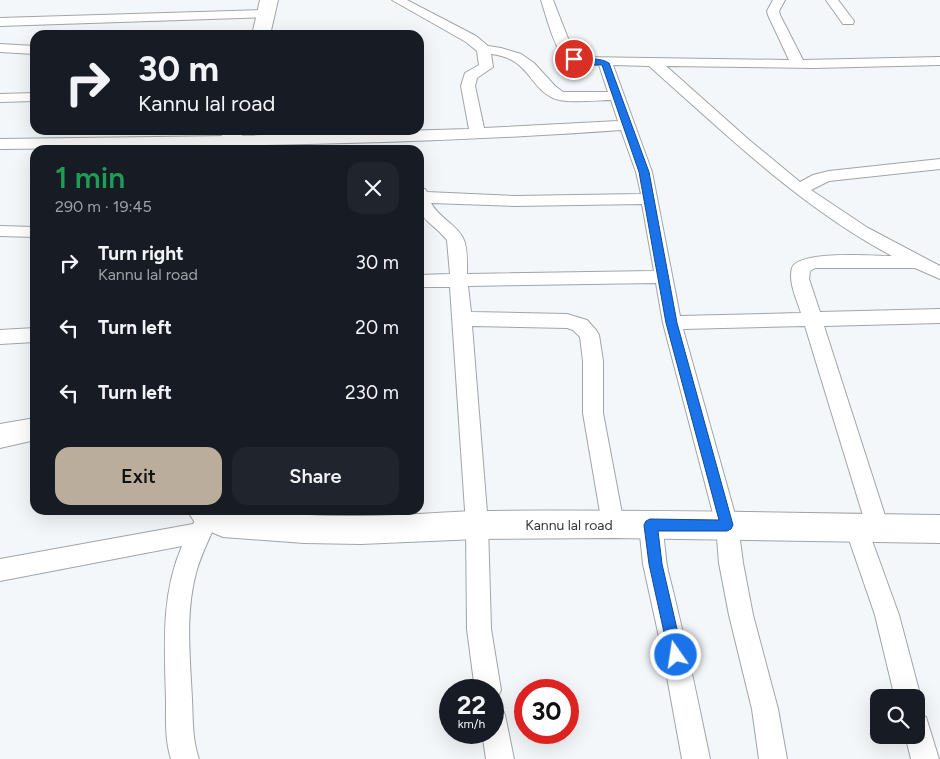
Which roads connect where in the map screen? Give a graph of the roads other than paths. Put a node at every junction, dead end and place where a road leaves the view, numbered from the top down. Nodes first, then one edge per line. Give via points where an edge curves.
1 (398, 0) edge
2 (547, 0) edge
3 (779, 0) edge
4 (832, 0) edge
5 (268, 7) edge
6 (848, 21) dead end
7 (0, 22) edge
8 (262, 30) edge
9 (0, 48) edge
10 (30, 50) edge
11 (484, 50) junction
12 (940, 61) edge
13 (653, 62) junction
14 (605, 63) junction
15 (798, 63) junction
16 (617, 96) junction
17 (30, 97) edge
18 (0, 98) edge
19 (626, 125) junction
20 (477, 132) junction
21 (424, 134) edge
22 (403, 135) edge
23 (53, 136) edge
24 (231, 140) edge
25 (361, 143) edge
26 (0, 144) edge
27 (940, 164) edge
28 (800, 188) junction
29 (424, 196) edge
30 (650, 199) junction
31 (424, 205) edge
32 (0, 231) edge
33 (30, 232) edge
34 (917, 262) junction
35 (940, 273) edge
36 (664, 277) junction
37 (459, 280) junction
38 (424, 281) edge
39 (940, 316) edge
40 (462, 319) junction
41 (813, 320) junction
42 (672, 323) junction
43 (30, 335) edge
44 (0, 337) edge
45 (30, 430) edge
46 (0, 436) edge
47 (204, 520) edge
48 (613, 524) junction
49 (650, 525) junction
50 (727, 525) junction
51 (477, 526) junction
52 (867, 528) junction
53 (940, 529) edge
54 (0, 570) edge
55 (486, 679) edge
56 (906, 689) edge
57 (497, 744) edge
58 (921, 744) edge
59 (185, 759) edge
60 (500, 759) edge
61 (696, 759) edge
62 (774, 759) edge
63 (926, 759) edge

1 - 11 street via 471,39
2 - 14 street via 570,56 581,61
3 - 15 street via 774,15
4 - 6 street
5 - 7 street
5 - 8 street
9 - 10 street
11 - 16 street via 510,54 524,61 553,93 561,96
11 - 20 street via 486,68 470,76 468,86
12 - 15 street
13 - 14 street
13 - 15 street
13 - 28 street
14 - 16 street
16 - 19 street
17 - 18 street
19 - 20 street
19 - 30 street via 644,172
20 - 21 street
22 - 25 street
23 - 24 street
23 - 26 street
24 - 25 street
27 - 28 street via 829,176
28 - 34 street via 843,220
29 - 30 street via 514,201
30 - 36 street
31 - 37 street via 456,240
32 - 33 street
34 - 35 street
34 - 41 street via 812,262 802,268 800,279
36 - 37 street
36 - 42 street
37 - 38 street
37 - 40 street
39 - 41 street
40 - 48 street via 567,321 580,326 589,335 594,368 593,413
40 - 51 street
41 - 42 street
41 - 52 street
42 - 50 street
43 - 44 street
45 - 46 street
47 - 51 street, Kannu lal road via 304,529
47 - 54 street
47 - 59 street via 182,579 179,599 179,712
48 - 49 street, Kannu lal road
48 - 51 street, Kannu lal road
49 - 50 street, Kannu lal road
49 - 61 street via 655,564
50 - 52 street, Kannu lal road
50 - 62 street via 731,563
51 - 55 street via 479,629
52 - 53 street, Kannu lal road
52 - 56 street
57 - 60 street
58 - 63 street

